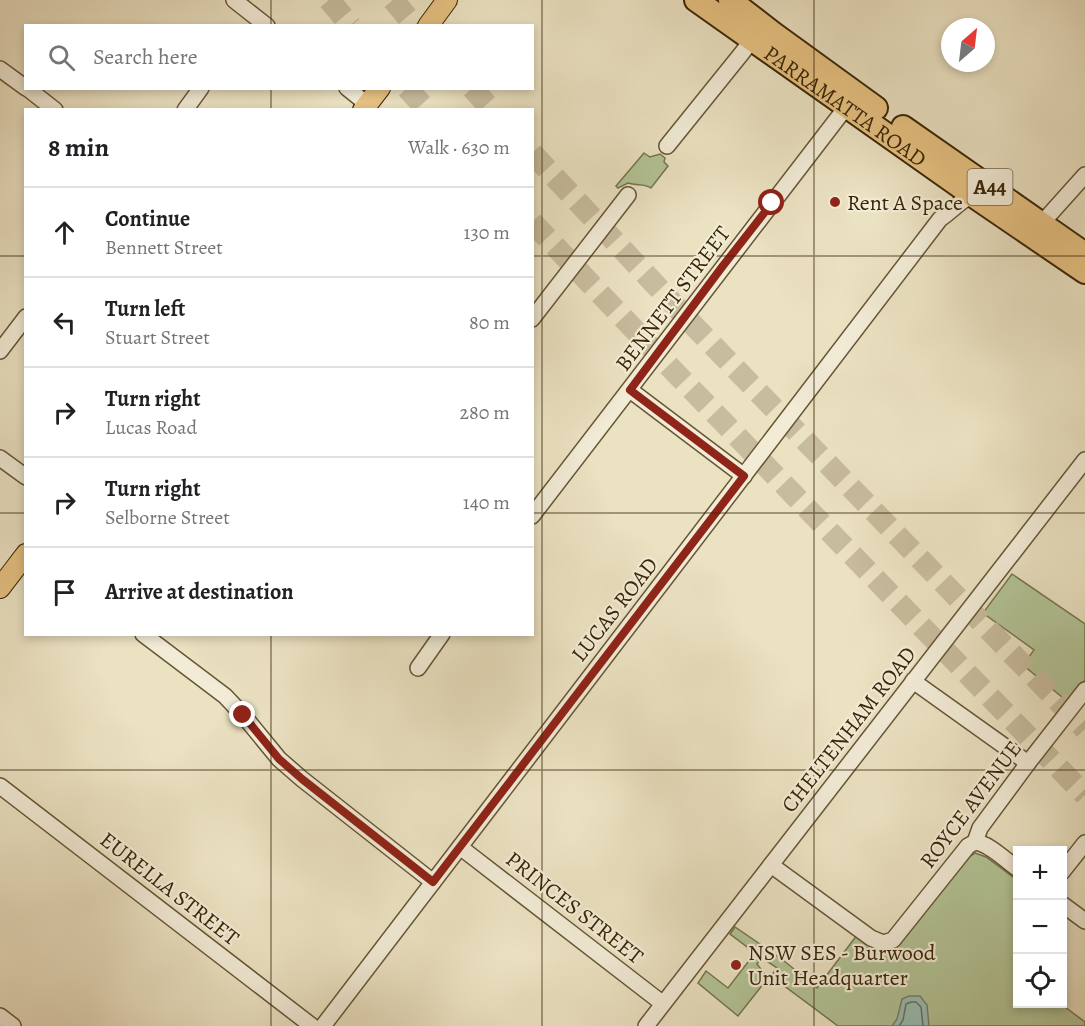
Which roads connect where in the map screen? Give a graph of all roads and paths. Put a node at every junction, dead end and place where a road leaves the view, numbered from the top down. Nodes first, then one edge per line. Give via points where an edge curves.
1 (234, 0) edge
2 (447, 0) edge
3 (696, 0) edge
4 (730, 0) edge
5 (258, 23) edge
6 (429, 24) edge
7 (757, 32) junction
8 (0, 69) edge
9 (24, 87) edge
10 (29, 90) edge
11 (200, 90) edge
12 (349, 90) edge
13 (378, 90) edge
14 (847, 106) junction
15 (365, 107) edge
16 (52, 108) edge
17 (186, 108) edge
18 (668, 146) dead end
19 (1085, 175) edge
20 (949, 178) junction
21 (628, 195) dead end
22 (972, 195) junction
23 (940, 219) junction
24 (1042, 223) junction
25 (1085, 254) edge
26 (1085, 272) edge
27 (534, 316) edge
28 (24, 320) edge
29 (0, 351) edge
30 (630, 390) junction
31 (0, 458) edge
32 (1085, 460) edge
33 (24, 476) edge
34 (744, 476) junction
35 (534, 513) edge
36 (24, 557) edge
37 (0, 588) edge
38 (146, 636) edge
39 (441, 636) edge
40 (418, 668) dead end
41 (913, 681) junction
42 (1085, 690) edge
43 (1028, 763) junction
44 (0, 786) edge
45 (975, 842) junction
46 (1085, 843) edge
47 (460, 847) junction
48 (771, 866) junction
49 (1013, 866) edge
50 (1067, 866) edge
51 (433, 882) junction
52 (1067, 908) edge
53 (1085, 921) edge
54 (663, 1004) junction
55 (0, 1016) edge
56 (12, 1026) edge
57 (312, 1026) edge
58 (323, 1026) edge
59 (646, 1026) edge

1 - 5 street
2 - 6 main road
3 - 7 highway, PARRAMATTA ROAD / A44
4 - 7 highway, PARRAMATTA ROAD / A44
7 - 14 highway, PARRAMATTA ROAD / A44
7 - 18 street
7 - 24 highway, PARRAMATTA ROAD / A44
8 - 9 street
10 - 16 street
11 - 17 street
12 - 15 street
13 - 15 main road
14 - 20 highway, PARRAMATTA ROAD / A44
14 - 30 street, BENNETT STREET
19 - 24 street
20 - 22 highway, PARRAMATTA ROAD / A44
20 - 23 street, LUCAS ROAD via 950,192
21 - 27 street
22 - 23 street, LUCAS ROAD
22 - 26 highway, PARRAMATTA ROAD / A44
23 - 34 street, LUCAS ROAD
24 - 25 highway, PARRAMATTA ROAD / A44
28 - 29 street
30 - 34 street
30 - 35 street, BENNETT STREET
31 - 33 street
32 - 41 street, CHELTENHAM ROAD
34 - 47 street, LUCAS ROAD
36 - 37 main road
38 - 51 street via 225,696 279,759 302,779
39 - 40 street
41 - 43 street
41 - 48 street, CHELTENHAM ROAD
42 - 43 street, ROYCE AVENUE
43 - 45 street, ROYCE AVENUE via 980,828
44 - 57 street, EURELLA STREET
45 - 48 street, ROYCE AVENUE via 898,936 883,943
45 - 49 street via 987,846
46 - 50 street
47 - 51 street, LUCAS ROAD
47 - 54 street, PRINCES STREET
48 - 54 street, CHELTENHAM ROAD
51 - 58 street, LUCAS ROAD
52 - 53 street
54 - 59 street, CHELTENHAM ROAD
55 - 56 street

